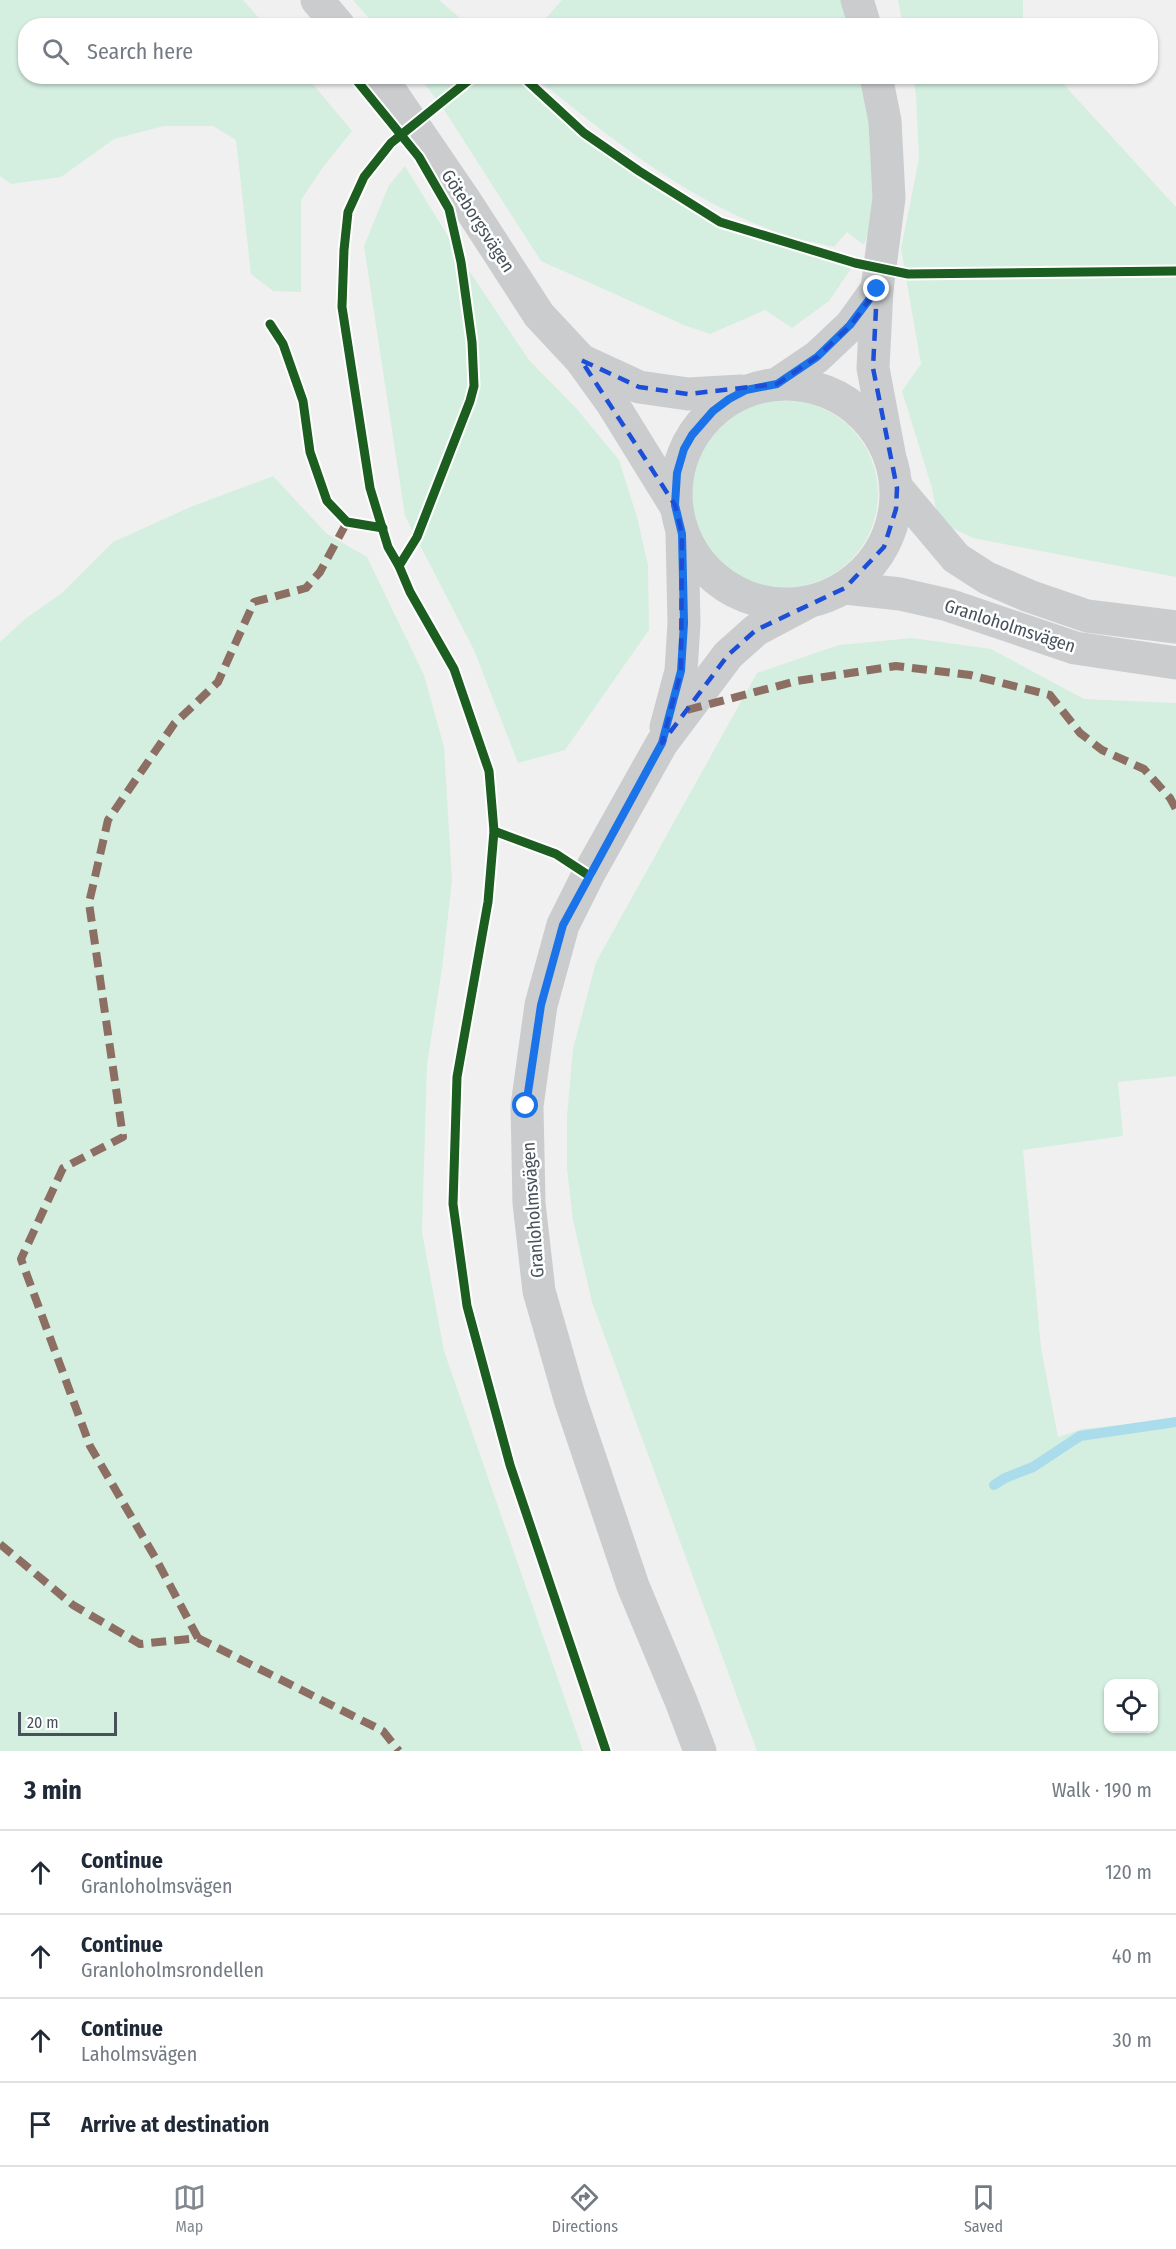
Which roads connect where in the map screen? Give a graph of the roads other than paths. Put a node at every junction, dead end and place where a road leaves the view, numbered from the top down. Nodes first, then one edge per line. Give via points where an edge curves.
1 (317, 0) edge
2 (857, 0) edge
3 (332, 18) edge
4 (863, 18) edge
5 (385, 84) edge
6 (878, 84) edge
7 (877, 289) junction
8 (581, 360) junction
9 (762, 387) junction
10 (889, 453) junction
11 (897, 488) junction
12 (679, 519) junction
13 (845, 588) junction
14 (807, 603) junction
15 (1176, 627) edge
16 (1176, 663) edge
17 (662, 743) junction
18 (700, 1751) edge

1 - 3 street
2 - 4 street
5 - 8 street, Göteborgsvägen via 539,315
6 - 7 street via 885,121 889,198
7 - 9 street, Granloholmsvägen via 850,325 817,357
7 - 10 street via 873,368
8 - 9 street, Göteborgsvägen via 639,387 688,394
8 - 12 street, Göteborgsvägen via 612,403
9 - 10 street, Göteborgsvägen via 799,384 848,402 871,423
9 - 12 street, Granloholmsvägen via 713,411 692,435 677,473
10 - 11 street
11 - 13 street via 896,509 884,547 873,563
11 - 15 street, Granloholmsvägen via 956,558 987,578 1087,616
12 - 14 street, Göteborgsvägen via 698,562 714,579 738,594 771,604
12 - 17 street, Granloholmsvägen via 684,623 681,671
13 - 14 street
13 - 16 street, Granloholmsvägen via 900,594 948,605 1075,648
14 - 17 street, Granloholmsvägen via 756,630 728,655
17 - 18 street, Granloholmsvägen via 563,925 541,1005 526,1106 529,1203 539,1291 570,1399 633,1586

